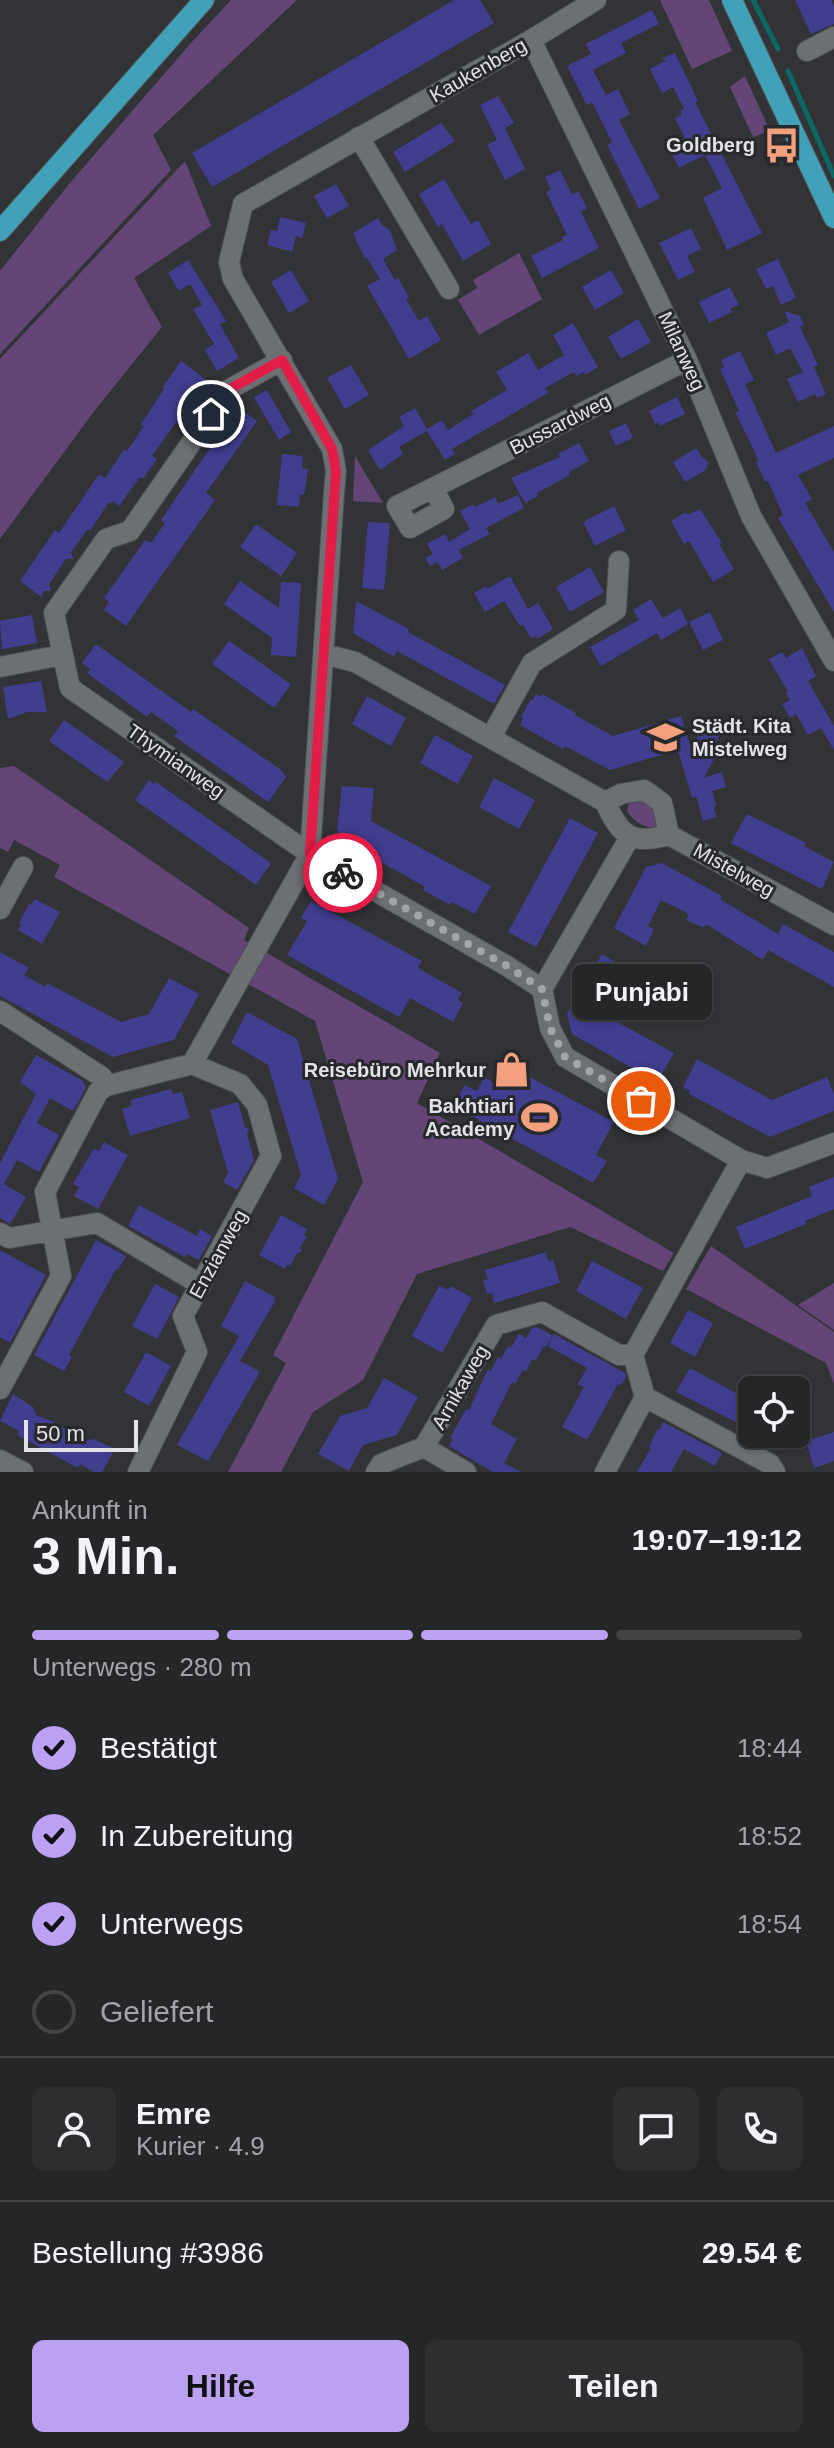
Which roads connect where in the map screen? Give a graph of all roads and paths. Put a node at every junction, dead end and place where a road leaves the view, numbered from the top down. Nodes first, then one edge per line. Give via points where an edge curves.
1 (204, 0) edge
2 (596, 0) edge
3 (732, 0) edge
4 (834, 37) edge
5 (531, 40) junction
6 (807, 51) dead end
7 (359, 137) junction
8 (834, 218) edge
9 (0, 231) edge
10 (449, 289) dead end
11 (282, 360) junction
12 (687, 360) junction
13 (433, 488) dead end
14 (619, 561) dead end
15 (324, 654) junction
16 (62, 655) junction
17 (834, 661) edge
18 (0, 667) edge
19 (491, 737) junction
20 (605, 802) junction
21 (669, 835) junction
22 (630, 837) junction
23 (310, 854) junction
24 (23, 867) dead end
25 (0, 909) edge
26 (834, 925) edge
27 (542, 989) junction
28 (0, 1011) edge
29 (192, 1064) junction
30 (106, 1086) junction
31 (834, 1143) edge
32 (741, 1160) junction
33 (53, 1231) junction
34 (0, 1233) edge
35 (201, 1285) junction
36 (633, 1355) junction
37 (0, 1389) edge
38 (645, 1397) junction
39 (424, 1447) junction
40 (0, 1460) edge
41 (23, 1472) edge
42 (138, 1472) edge
43 (376, 1472) edge
44 (466, 1472) edge
45 (605, 1472) edge
46 (775, 1472) edge

1 - 9 main road
2 - 5 street, Kaukenberg
3 - 8 main road
4 - 6 street
5 - 7 street, Kaukenberg
5 - 12 street, Milanweg
7 - 10 street
7 - 11 street, Kaukenberg via 243,204 229,262 233,279
11 - 15 street, Kaukenberg via 335,459
11 - 16 street, Thymianweg via 228,390 130,531 106,539 54,613
12 - 13 street, Bussardweg
12 - 17 street, Milanweg via 751,516
14 - 19 street via 616,610 532,663
15 - 19 street via 355,662
15 - 23 street, Kaukenberg
16 - 18 street
16 - 23 street, Thymianweg via 70,688
19 - 20 street
20 - 21 street via 644,790 662,803
20 - 22 street
21 - 22 street, Mistelweg
21 - 26 street, Mistelweg
22 - 27 street
23 - 27 street
23 - 29 street
24 - 25 street
27 - 32 street via 550,1028 565,1057
28 - 30 street via 102,1077
29 - 30 street
29 - 35 street, Enzianweg via 240,1084 257,1105 271,1156
30 - 33 street via 45,1192
31 - 32 street via 767,1168
32 - 36 street
33 - 34 street via 9,1238
33 - 35 street via 97,1223
33 - 37 street via 61,1276
35 - 42 street, Enzianweg via 183,1316 197,1352
36 - 38 street
36 - 39 street, Arnikaweg via 619,1355 542,1312 496,1325
38 - 45 street
38 - 46 street via 770,1464
39 - 43 street, Arnikaweg via 381,1464
39 - 44 street
40 - 41 street

